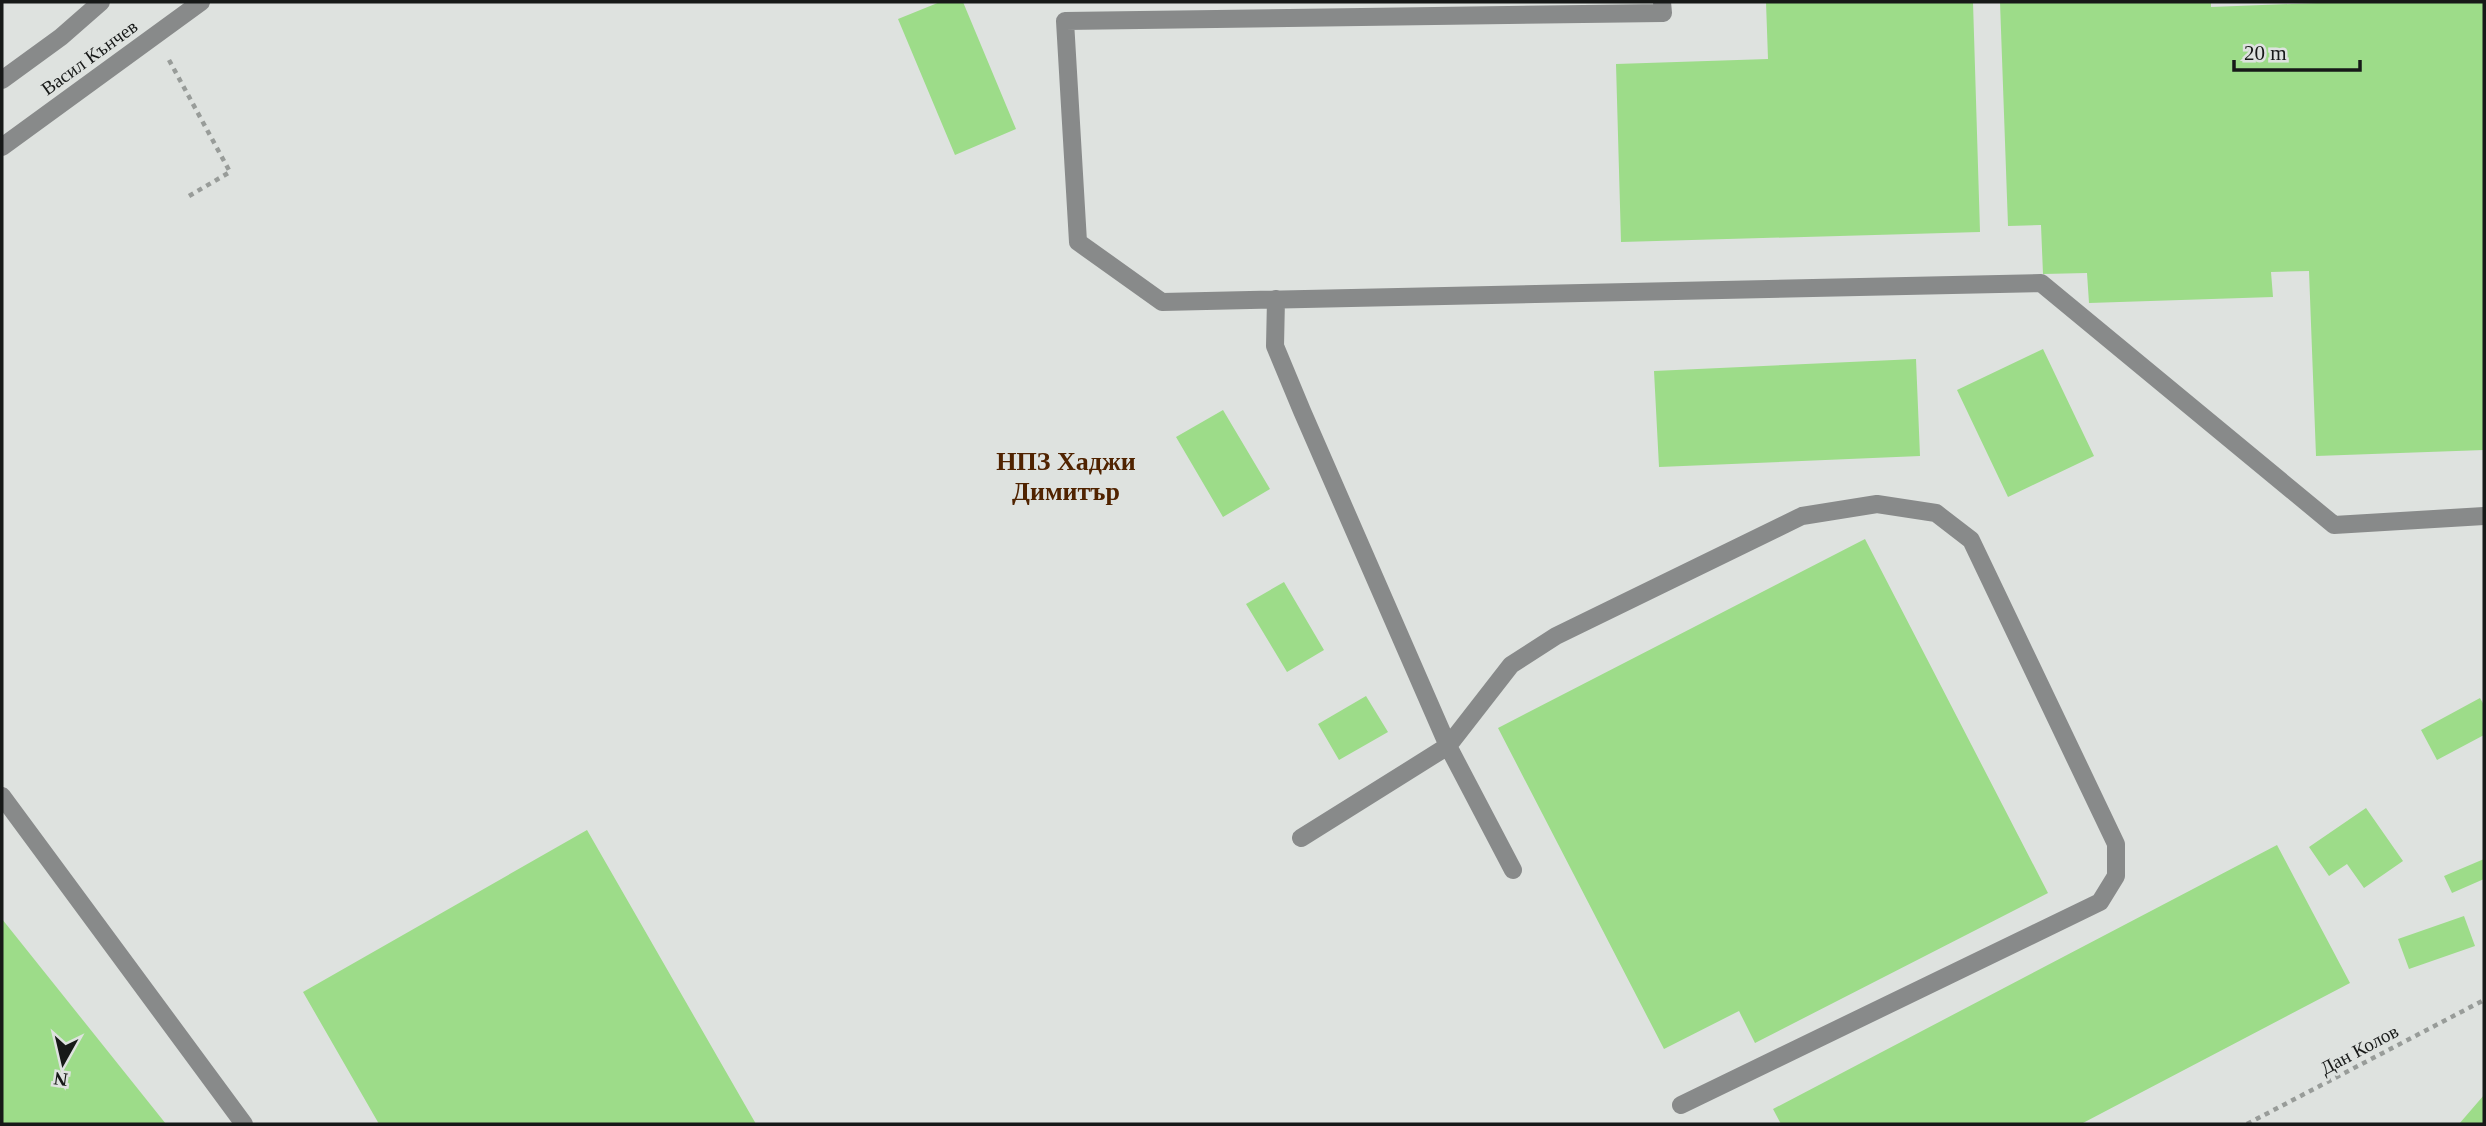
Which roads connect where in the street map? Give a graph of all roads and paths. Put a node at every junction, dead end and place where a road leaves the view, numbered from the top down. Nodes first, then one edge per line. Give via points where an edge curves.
1 (102, 2) edge
2 (201, 2) edge
3 (1662, 2) edge
4 (156, 34) junction
5 (2, 80) edge
6 (2, 147) edge
7 (188, 196) dead end
8 (1276, 299) junction
9 (2484, 516) edge
10 (1448, 746) junction
11 (2, 796) edge
12 (1301, 838) dead end
13 (1513, 870) dead end
14 (2484, 1000) edge
15 (1681, 1105) dead end
16 (244, 1124) edge
17 (2246, 1124) edge

1 - 5 street, Васил Кънчев
2 - 4 street, Васил Кънчев
3 - 8 street via 1662,13 1065,21 1078,242 1162,302
4 - 6 street, Васил Кънчев
4 - 7 path via 230,172
8 - 9 street via 2041,283 2334,525
8 - 10 street via 1275,346
10 - 12 street
10 - 13 street
10 - 15 street via 1511,664 1556,636 1802,516 1877,504 1936,513 1971,540 2116,844 2116,876 2100,902
11 - 16 street
14 - 17 path, Дан Колов

